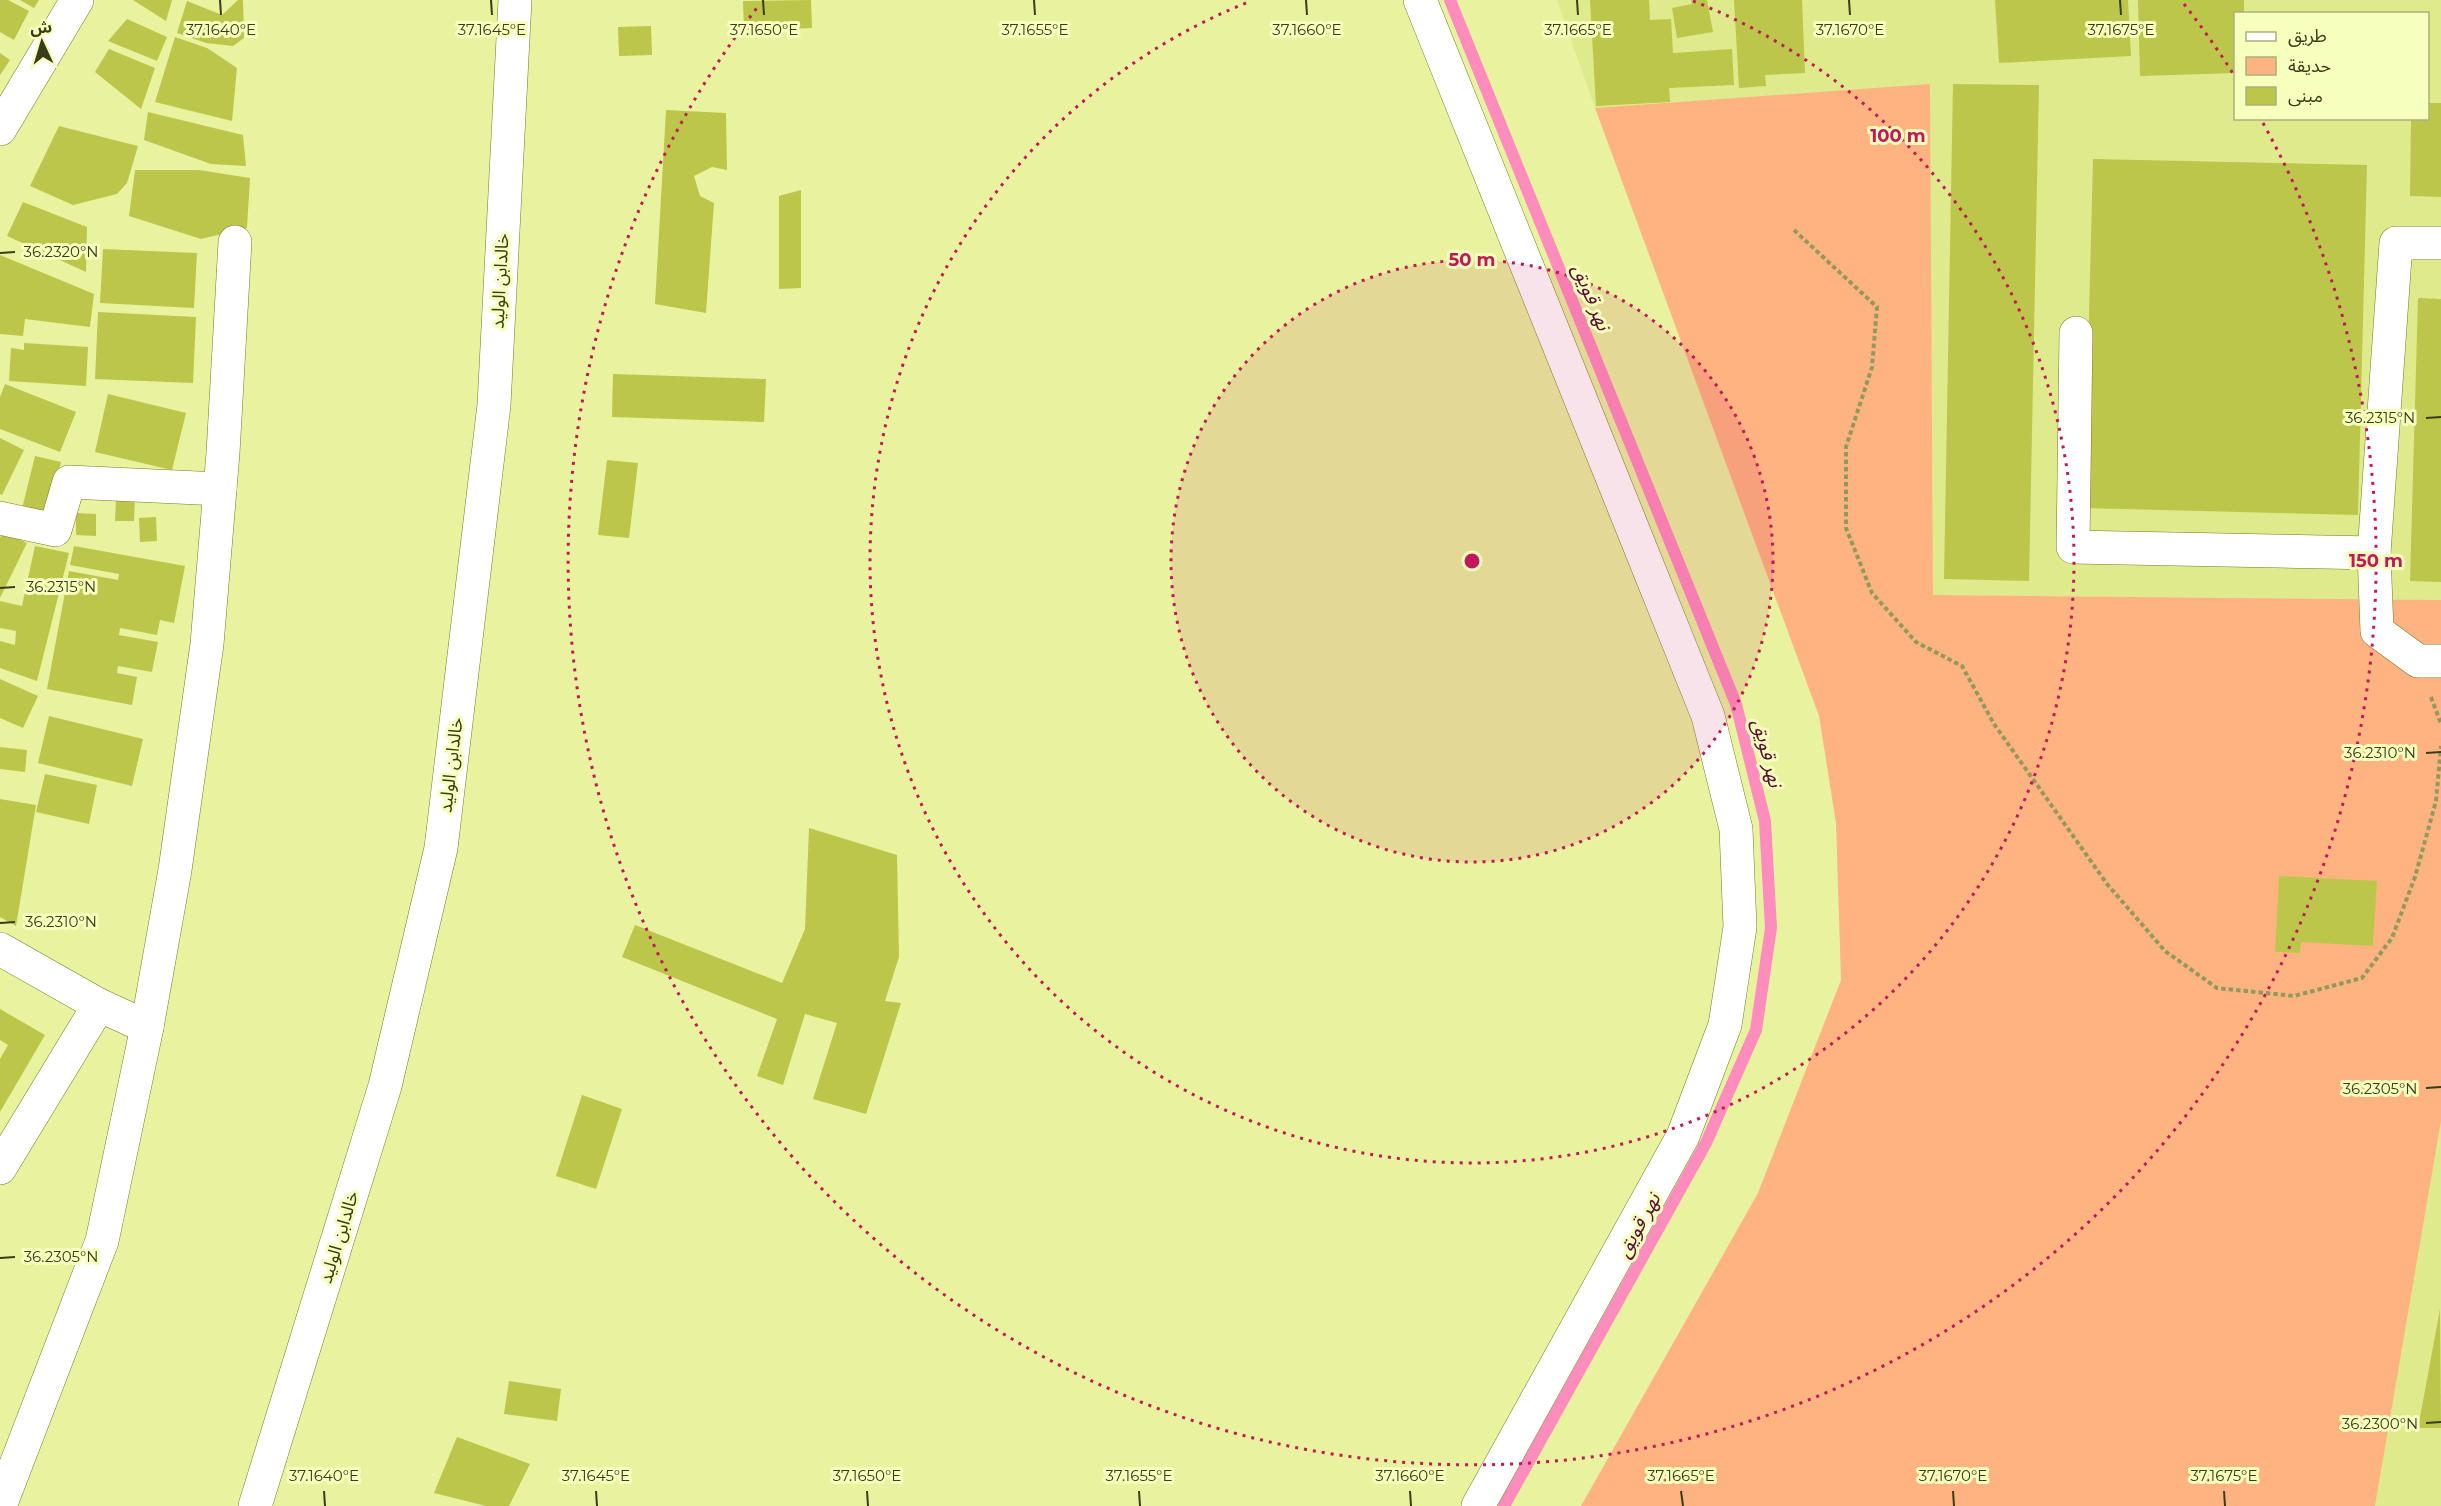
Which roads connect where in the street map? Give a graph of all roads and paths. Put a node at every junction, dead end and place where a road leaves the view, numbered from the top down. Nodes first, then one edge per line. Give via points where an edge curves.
1 (77, 0) edge
2 (515, 0) edge
3 (1420, 0) edge
4 (0, 129) edge
5 (1794, 230) dead end
6 (235, 242) dead end
7 (2441, 243) edge
8 (2076, 333) dead end
9 (220, 489) junction
10 (0, 518) edge
11 (2374, 553) junction
12 (2441, 661) edge
13 (2441, 746) edge
14 (0, 950) edge
15 (99, 1005) junction
16 (147, 1026) junction
17 (0, 1168) edge
18 (0, 1506) edge
19 (255, 1506) edge
20 (1478, 1506) edge

1 - 4 street
2 - 19 street, خالدابن الوليد via 494,405 441,849 385,1086
3 - 20 street via 1708,716 1736,829 1740,927 1725,1025 1683,1136
5 - 13 path via 1877,307 1872,367 1846,447 1846,528 1872,593 1916,642 1962,666 1994,724 2100,875 2165,951 2217,988 2294,996 2362,978 2392,938 2415,877 2436,801
6 - 9 street
7 - 11 street via 2396,243
8 - 11 street via 2073,547
9 - 10 street via 69,482 56,530
9 - 16 street via 206,655 175,870
11 - 12 street via 2377,631 2418,661
14 - 15 street
15 - 16 street
15 - 17 street
16 - 18 street via 102,1241

